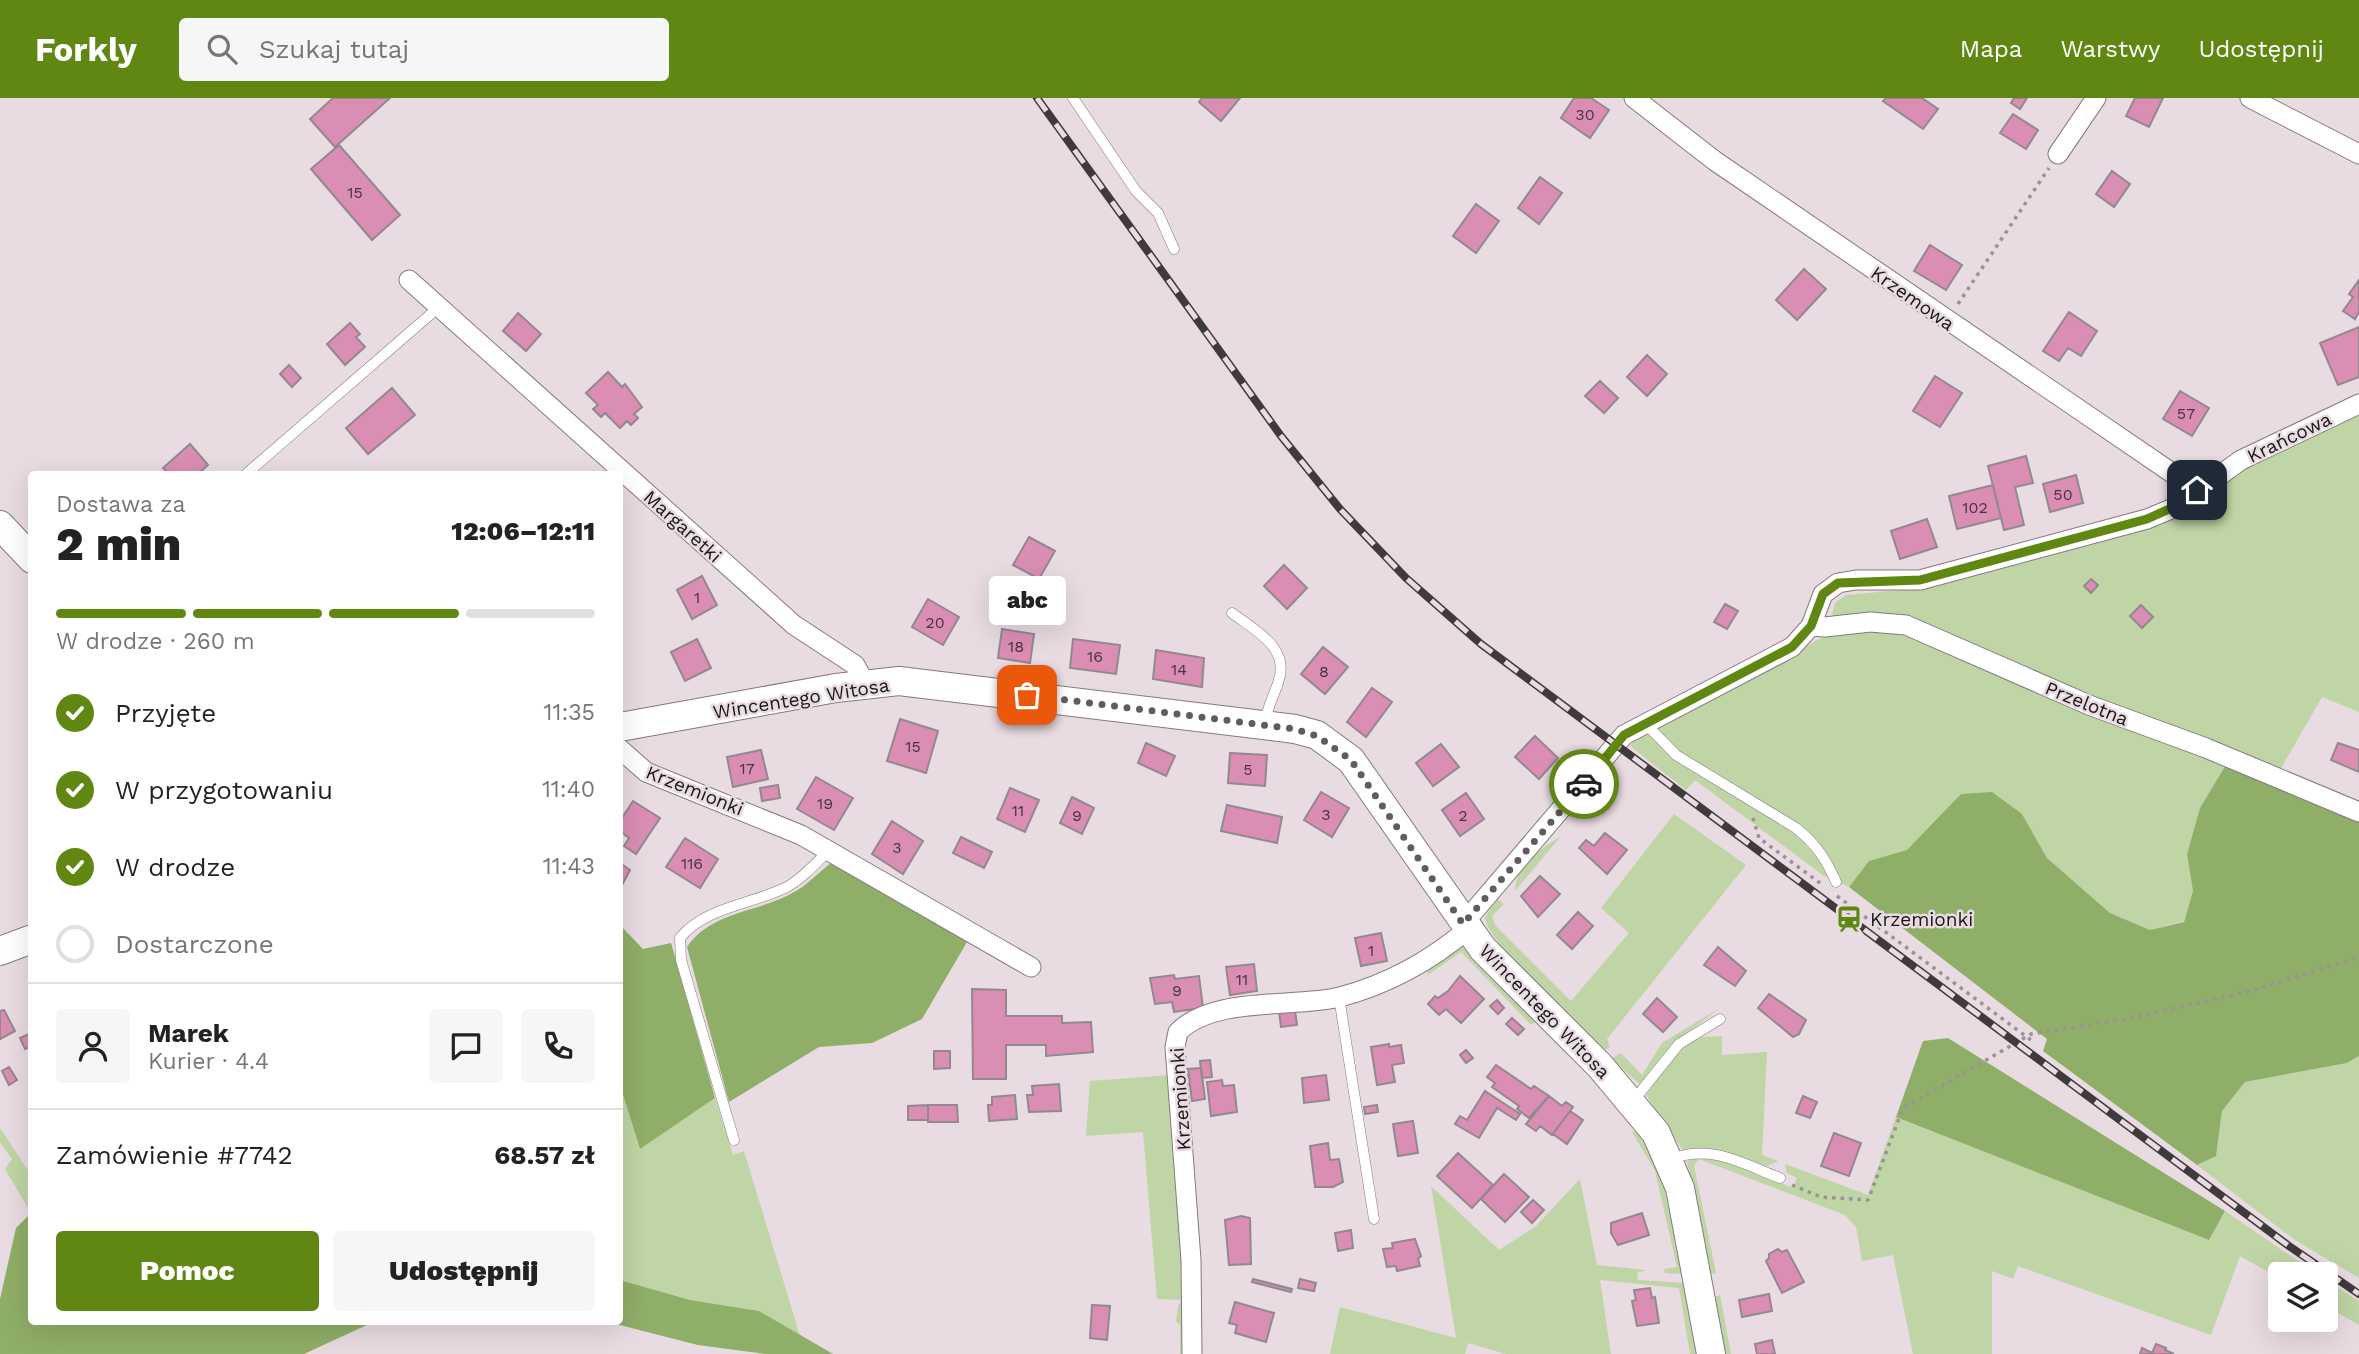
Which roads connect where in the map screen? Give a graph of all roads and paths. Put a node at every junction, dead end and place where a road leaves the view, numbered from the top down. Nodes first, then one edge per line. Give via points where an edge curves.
1 (1073, 98) edge
2 (1634, 98) edge
3 (2096, 98) edge
4 (2250, 98) edge
5 (2359, 154) edge
6 (2058, 155) joint
7 (1174, 249) dead end
8 (409, 280) dead end
9 (439, 307) junction
10 (1947, 321) junction
11 (2359, 404) edge
12 (249, 471) edge
13 (622, 471) edge
14 (623, 472) edge
15 (2197, 490) junction
16 (0, 525) edge
17 (28, 555) edge
18 (1232, 613) dead end
19 (1811, 626) junction
20 (865, 684) junction
21 (1644, 723) junction
22 (1265, 725) junction
23 (623, 726) edge
24 (623, 752) edge
25 (2359, 812) edge
26 (828, 851) junction
27 (1836, 882) dead end
28 (1466, 926) junction
29 (28, 940) edge
30 (0, 951) edge
31 (2359, 957) edge
32 (1031, 967) dead end
33 (1339, 997) junction
34 (1720, 1019) dead end
35 (1632, 1101) junction
36 (734, 1140) dead end
37 (1670, 1160) junction
38 (1780, 1178) joint
39 (1374, 1219) dead end
40 (1192, 1354) edge
41 (1711, 1354) edge

1 - 7 lane via 1136,191 1158,213
2 - 10 street, Krzemowa via 1715,161
3 - 6 street
4 - 5 street
6 - 10 path
8 - 9 street, Margaretki
9 - 12 lane
9 - 13 street, Margaretki
10 - 15 street, Krzemowa
11 - 15 street, Krańcowa via 2241,460
14 - 20 street, Margaretki via 794,625 855,666
15 - 19 street, Krańcowa via 2147,519 1920,580 1838,583 1823,594
16 - 17 street
18 - 22 lane via 1272,643 1279,655 1282,669
19 - 21 street, Krańcowa via 1792,647 1772,659
19 - 25 street, Przelotna via 1906,625 2089,705
20 - 22 street, Wincentego Witosa via 928,683
20 - 23 street, Wincentego Witosa
21 - 27 lane via 1676,755 1813,842
21 - 28 street, Krańcowa via 1605,755
22 - 28 street, Wincentego Witosa via 1317,736 1351,760
24 - 26 street, Krzemionki via 646,772 783,826
26 - 32 street, Krzemionki
26 - 36 lane via 790,885 703,919 680,938 681,960
28 - 33 street, Krzemionki via 1411,972
28 - 35 street, Wincentego Witosa via 1501,968
29 - 30 street
31 - 38 path via 2250,991 2137,1017 2031,1034 1903,1108 1868,1200 1821,1197
33 - 39 lane
33 - 40 street, Krzemionki via 1240,1007 1205,1017 1178,1032 1175,1047 1191,1260
34 - 35 lane via 1679,1044
35 - 37 street, Wincentego Witosa
37 - 38 lane via 1707,1152
37 - 41 street, Wincentego Witosa via 1689,1227

